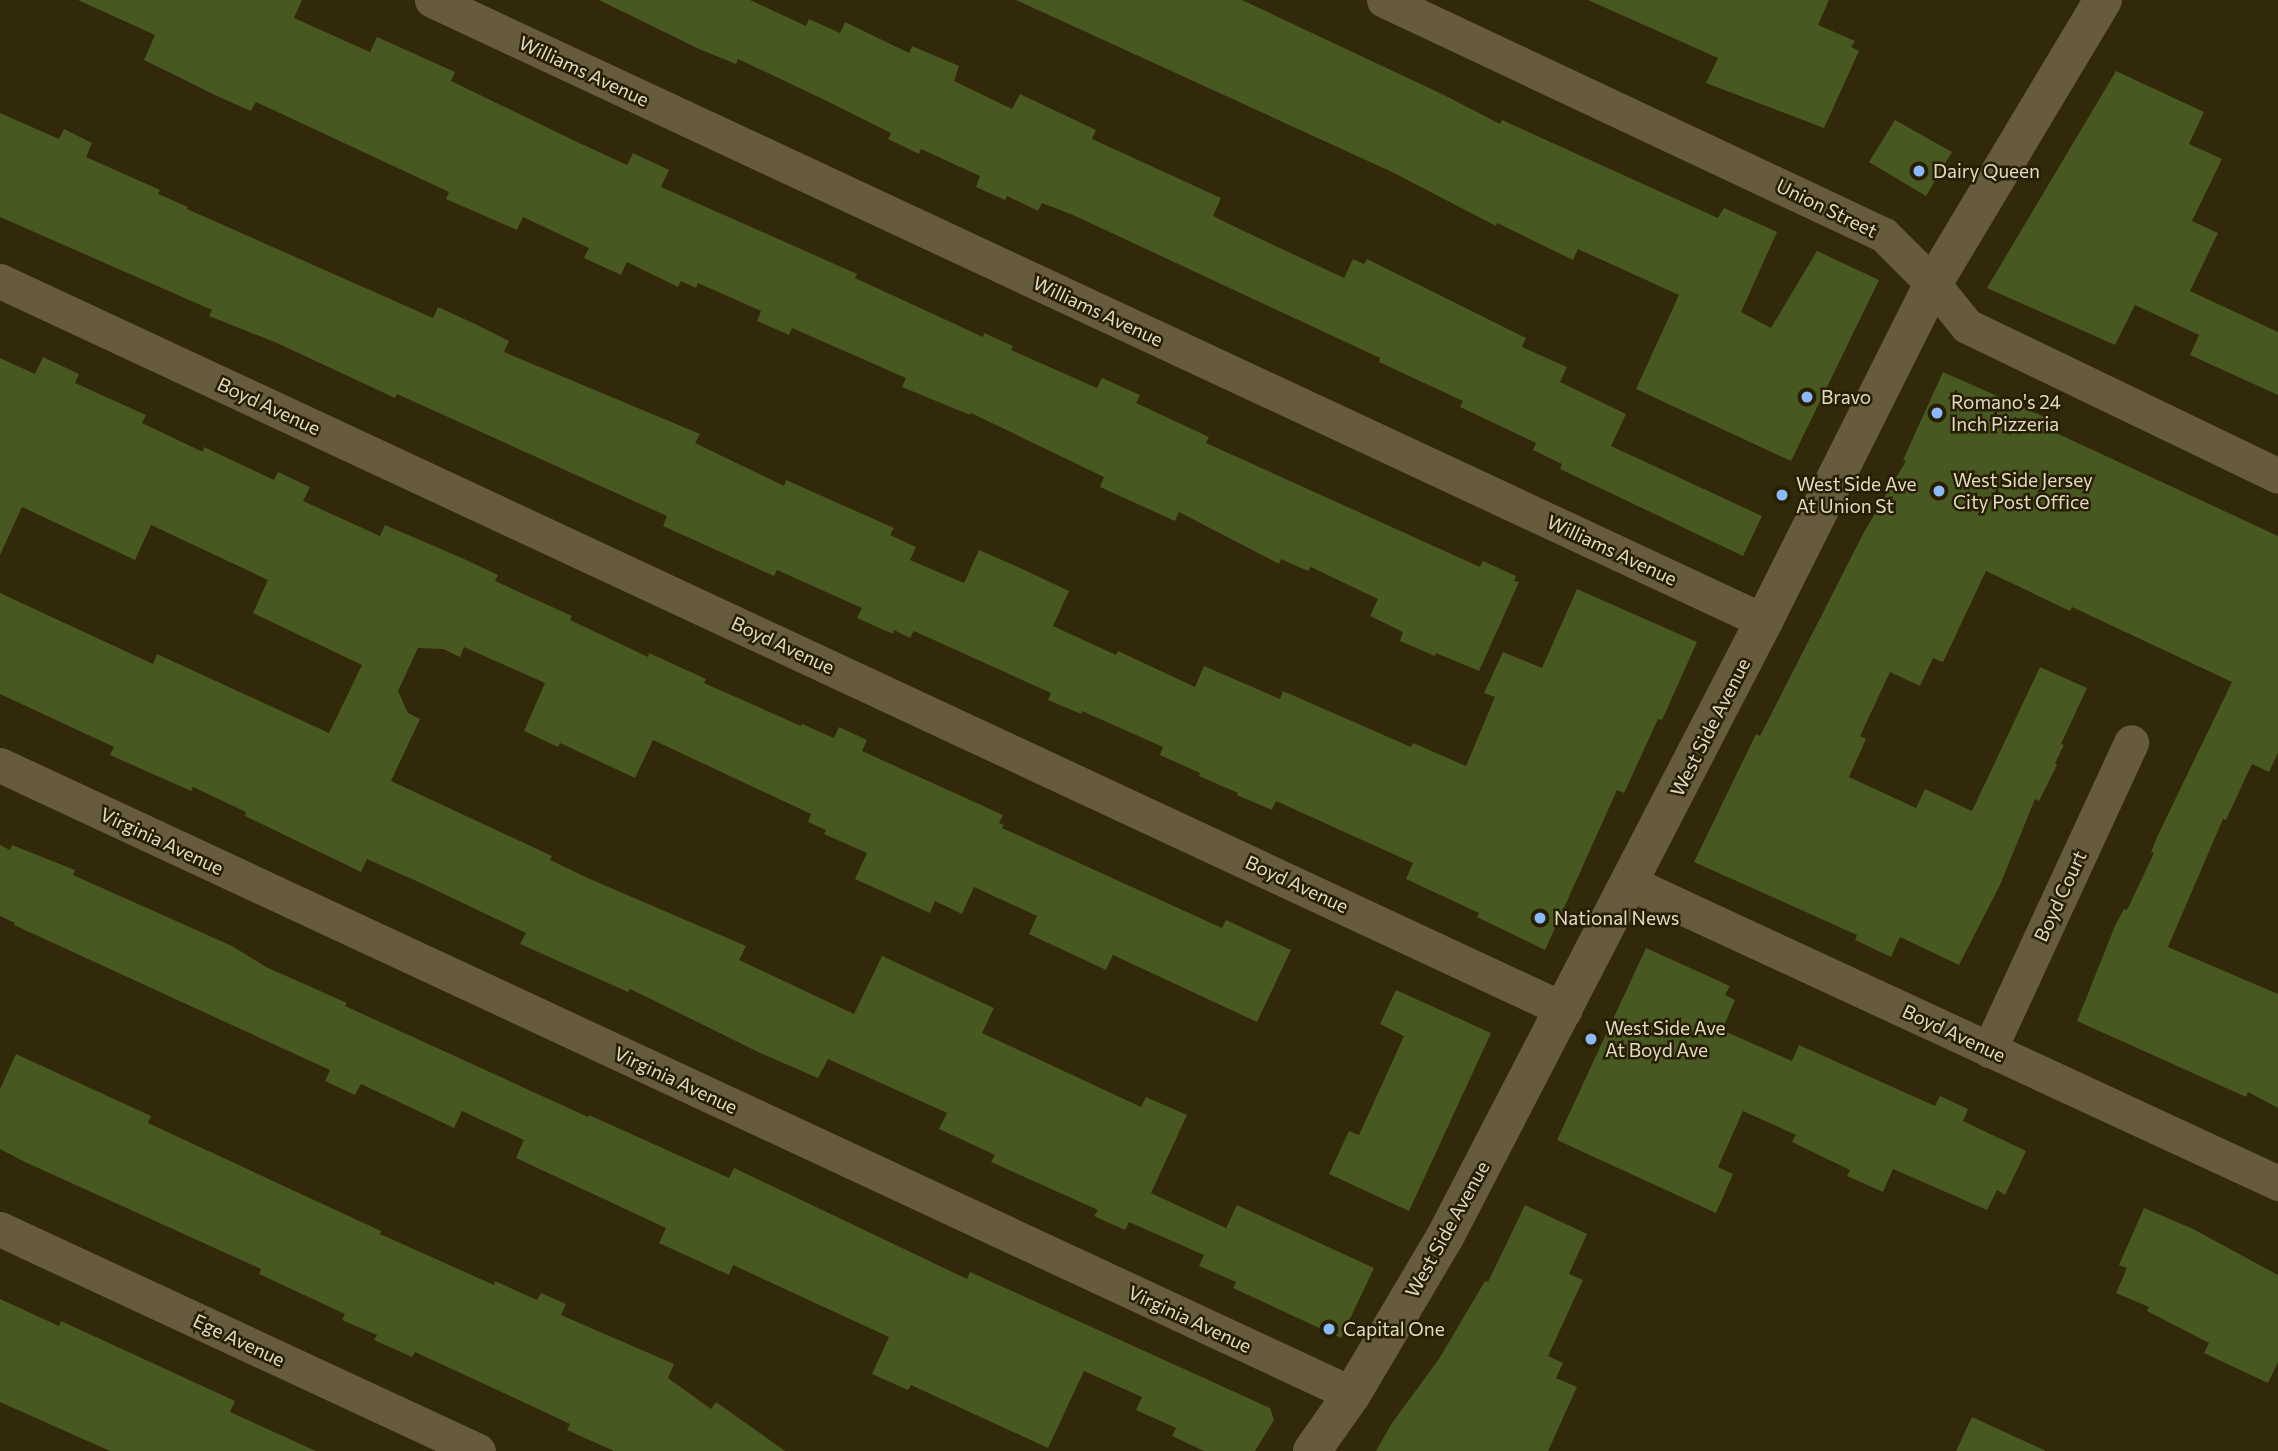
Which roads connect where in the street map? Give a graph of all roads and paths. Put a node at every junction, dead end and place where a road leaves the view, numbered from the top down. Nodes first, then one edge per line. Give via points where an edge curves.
1 (432, 0) edge
2 (1384, 0) edge
3 (2103, 0) edge
4 (0, 281) edge
5 (1933, 284) junction
6 (2278, 476) edge
7 (1764, 621) junction
8 (2131, 742) dead end
9 (0, 765) edge
10 (1630, 883) junction
11 (1565, 1010) junction
12 (1989, 1050) junction
13 (2278, 1183) edge
14 (0, 1228) edge
15 (1353, 1394) junction
16 (478, 1451) edge
17 (1312, 1451) edge

1 - 7 street, Williams Avenue
2 - 5 street, Union Street via 1884,235
3 - 5 main road, West Side Avenue
4 - 11 street, Boyd Avenue
5 - 6 street, Union Street via 1967,326
5 - 7 main road, West Side Avenue
7 - 10 main road, West Side Avenue
8 - 12 street, Boyd Court
9 - 15 street, Virginia Avenue
10 - 11 main road, West Side Avenue
10 - 12 street, Boyd Avenue
11 - 15 main road, West Side Avenue via 1445,1237
12 - 13 street, Boyd Avenue
14 - 16 street, Ege Avenue
15 - 17 main road, West Side Avenue

